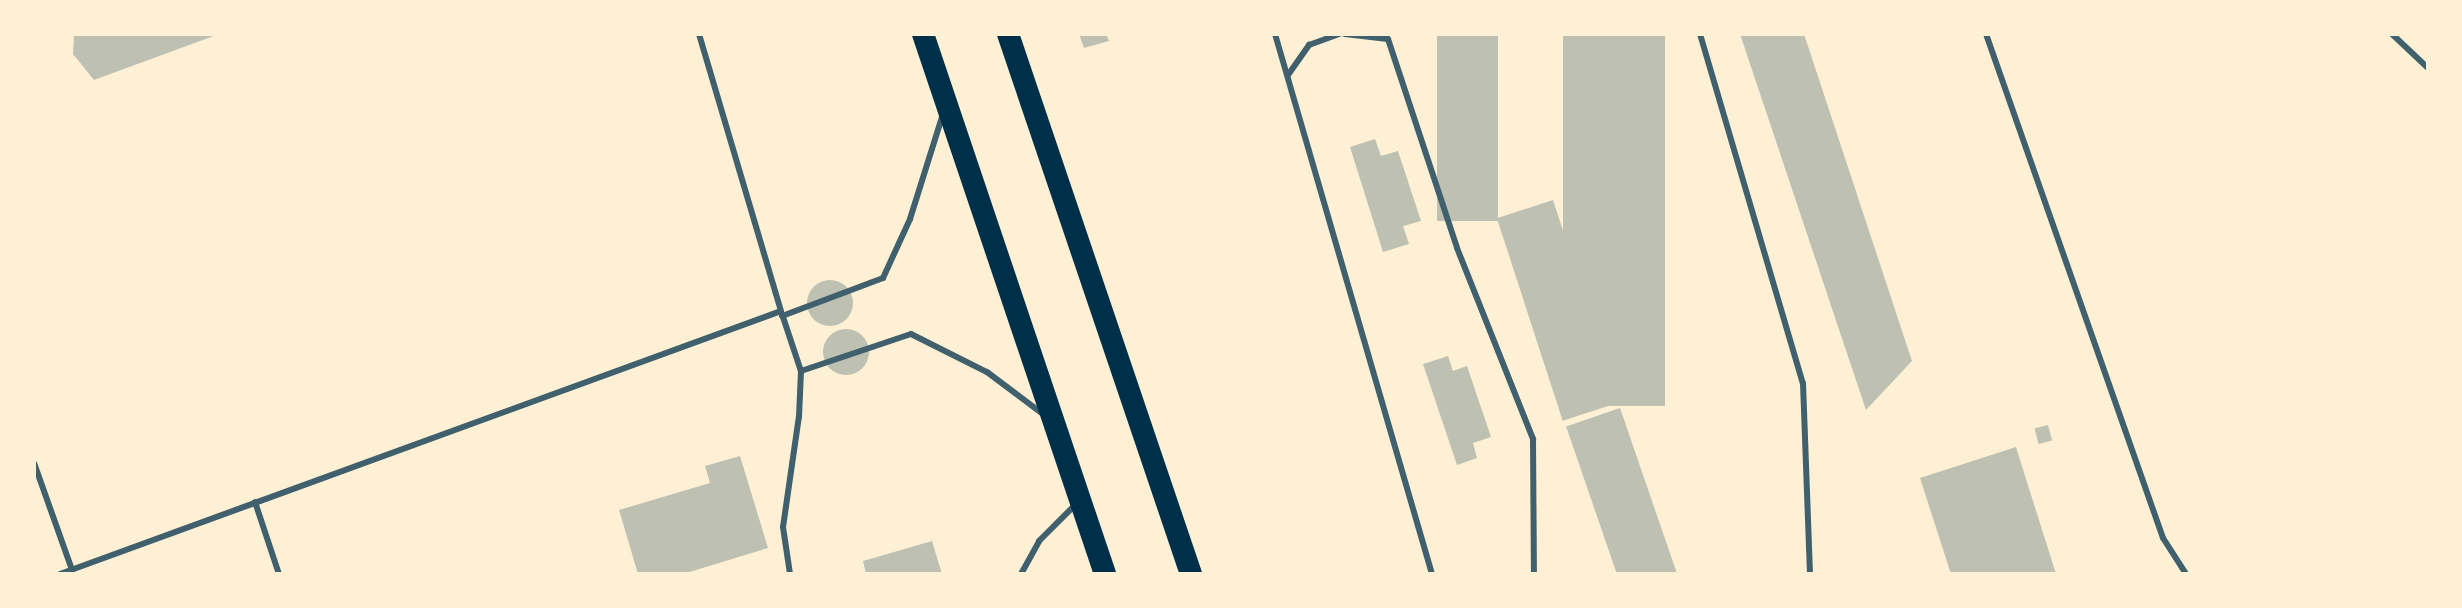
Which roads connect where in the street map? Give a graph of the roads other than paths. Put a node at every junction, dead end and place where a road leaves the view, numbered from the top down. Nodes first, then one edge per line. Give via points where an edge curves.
1 (699, 34) edge
2 (923, 34) edge
3 (1008, 34) edge
4 (1275, 34) edge
5 (1342, 34) edge
6 (1700, 34) edge
7 (1986, 34) edge
8 (2392, 34) edge
9 (2428, 68) edge
10 (1288, 75) junction
11 (945, 107) junction
12 (782, 314) junction
13 (801, 371) junction
14 (1053, 422) junction
15 (34, 463) edge
16 (1080, 500) junction
17 (255, 502) junction
18 (72, 570) junction
19 (60, 574) edge
20 (279, 574) edge
21 (790, 574) edge
22 (1021, 574) edge
23 (1105, 574) edge
24 (1191, 574) edge
25 (1432, 574) edge
26 (1534, 574) edge
27 (1810, 574) edge
28 (2186, 574) edge

1 - 12 lane
2 - 11 highway
3 - 24 highway
4 - 10 lane
5 - 10 lane via 1309,45
5 - 26 lane via 1388,39 1457,248 1533,439
6 - 27 lane via 1803,383
7 - 28 lane via 2163,538
8 - 9 lane
10 - 25 lane
11 - 12 lane via 910,219 883,278
11 - 14 highway
12 - 13 lane
12 - 17 lane
13 - 14 lane via 911,334 987,372
13 - 21 lane via 783,527
14 - 16 highway
15 - 18 lane
16 - 22 lane via 1039,541
16 - 23 highway
17 - 18 lane
17 - 20 lane
18 - 19 lane

